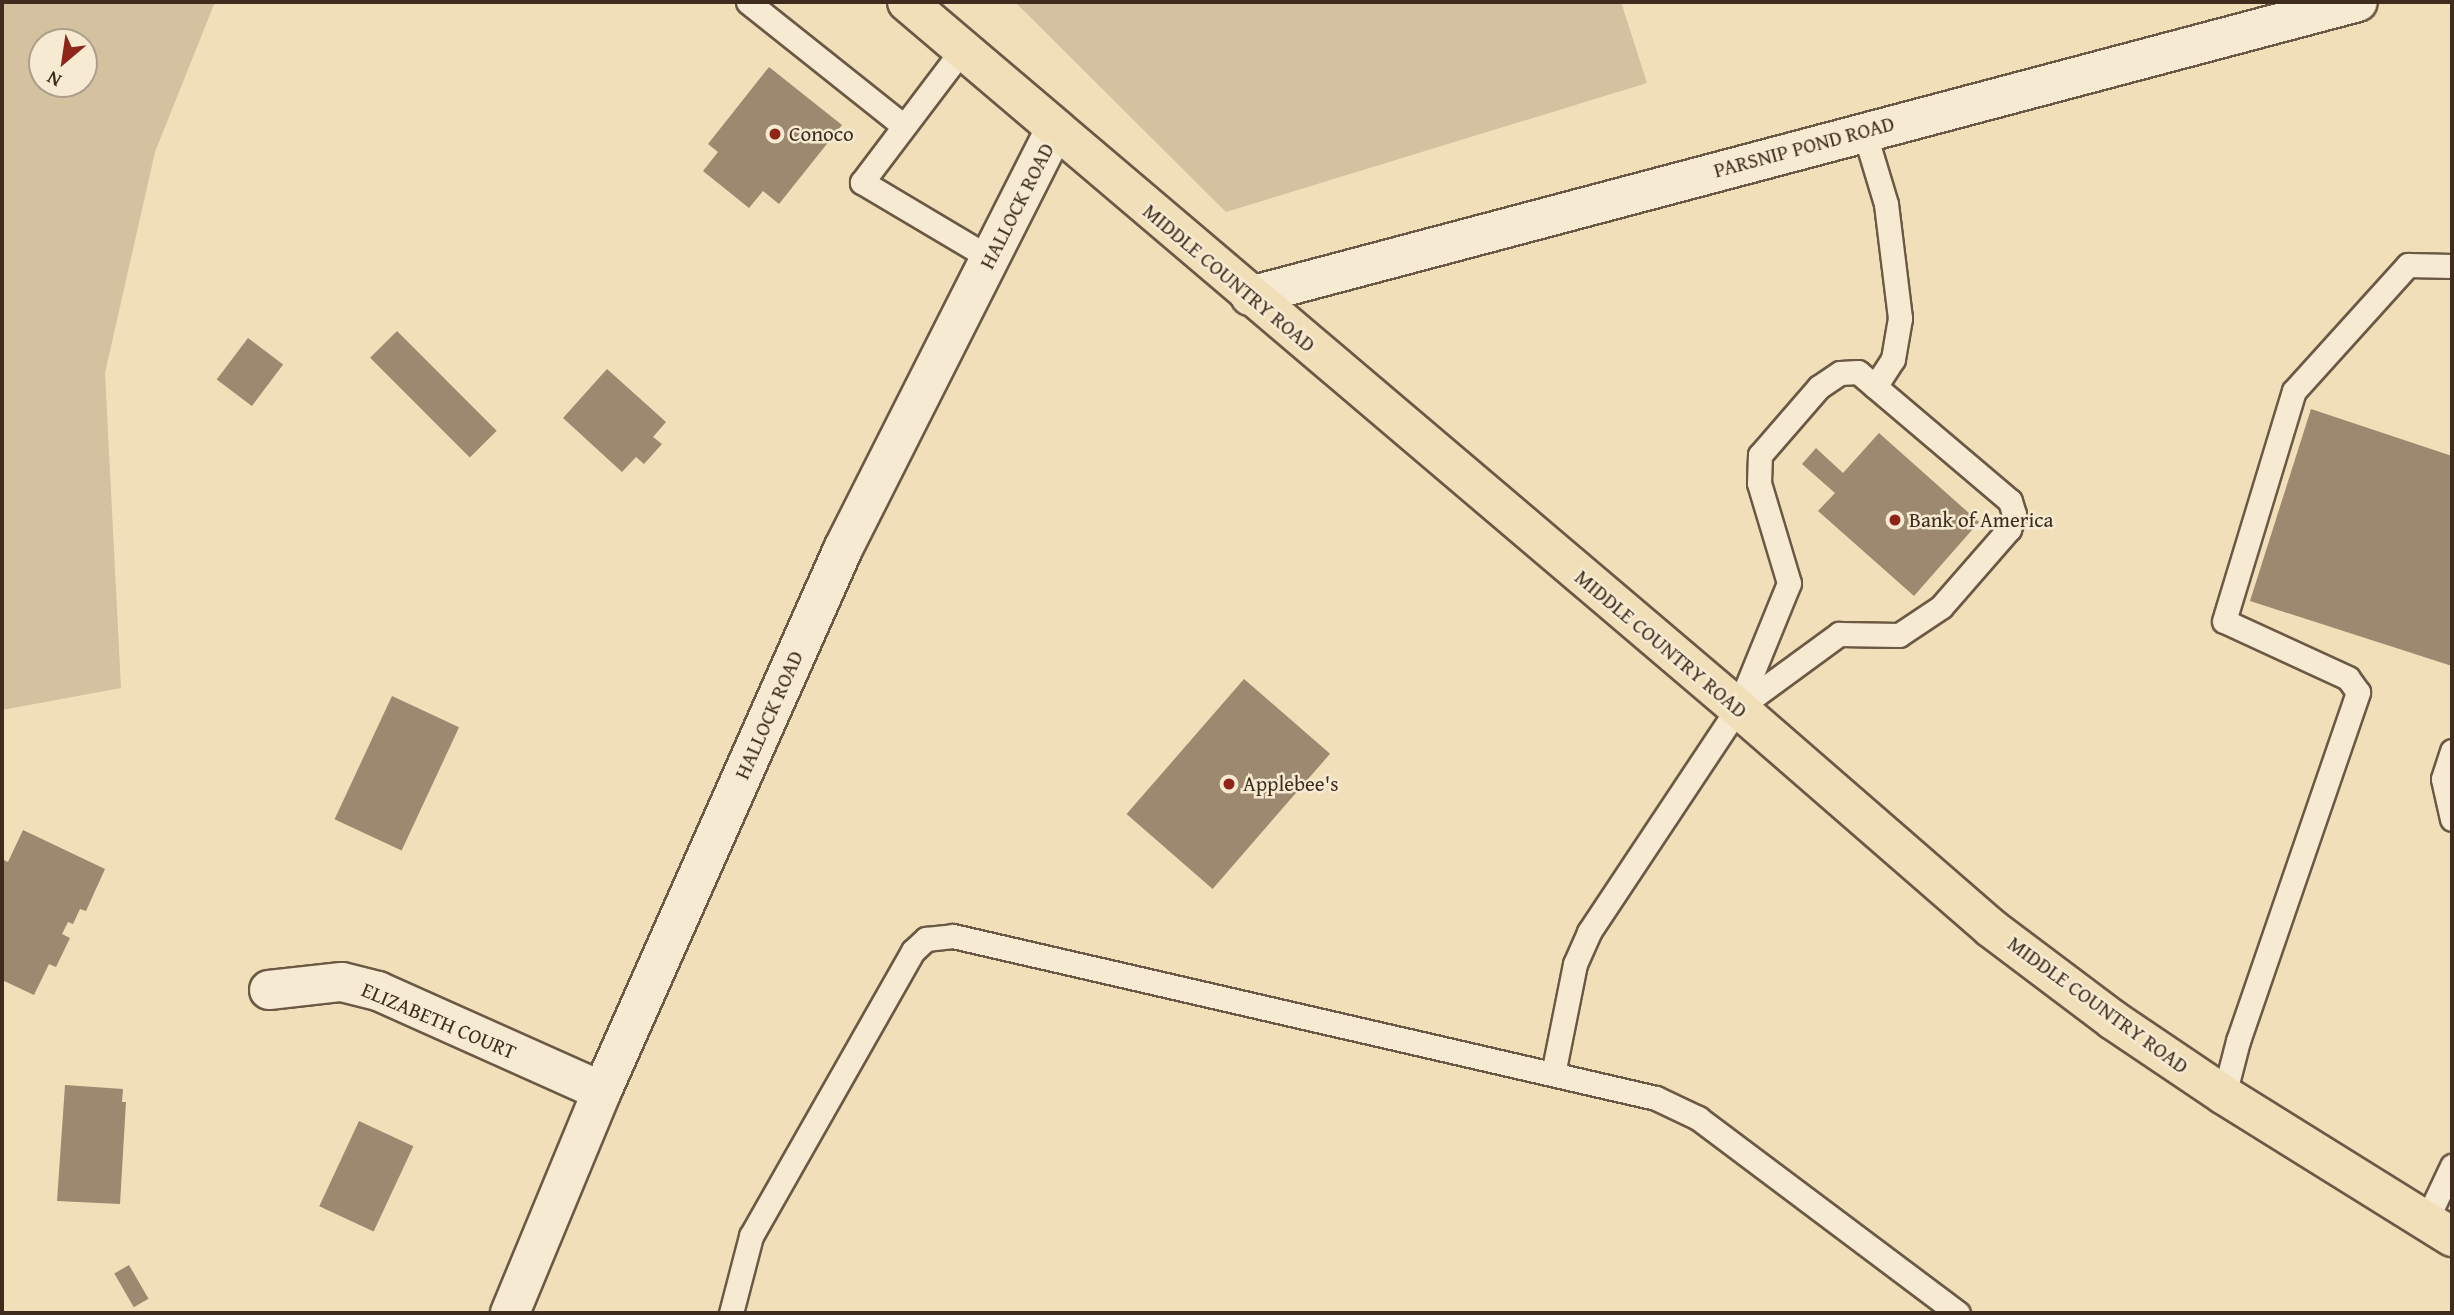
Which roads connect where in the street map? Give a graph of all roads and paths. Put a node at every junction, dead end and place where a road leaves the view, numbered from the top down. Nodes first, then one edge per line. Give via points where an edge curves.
1 (748, 2) edge
2 (906, 2) edge
3 (2358, 2) edge
4 (2292, 10) edge
5 (962, 50) junction
6 (904, 126) junction
7 (1055, 130) junction
8 (1864, 131) junction
9 (990, 258) junction
10 (2452, 265) edge
11 (1250, 296) junction
12 (1875, 387) junction
13 (1738, 708) junction
14 (2452, 751) edge
15 (2452, 819) edge
16 (269, 990) dead end
17 (1553, 1074) junction
18 (602, 1091) junction
19 (2224, 1095) junction
20 (2452, 1166) edge
21 (2439, 1229) edge
22 (510, 1313) edge
23 (731, 1313) edge
24 (1958, 1313) edge

1 - 6 lane
2 - 5 main road, MIDDLE COUNTRY ROAD
3 - 4 street, PARSNIP POND ROAD
4 - 8 street, PARSNIP POND ROAD
5 - 6 lane
5 - 7 main road, MIDDLE COUNTRY ROAD
6 - 9 lane via 862,182
7 - 9 street, HALLOCK ROAD
7 - 11 main road, MIDDLE COUNTRY ROAD
8 - 11 street, PARSNIP POND ROAD
8 - 12 lane via 1886,205 1900,318 1893,359
9 - 18 street, HALLOCK ROAD via 843,549
10 - 19 lane via 2408,265 2294,391 2224,621 2348,678 2358,692 2238,1041
11 - 13 main road, MIDDLE COUNTRY ROAD
12 - 13 lane via 1858,372 1840,373 1819,387 1760,455 1759,483 1789,583
12 - 13 lane via 2010,500 2014,514 2009,529 1941,607 1899,635 1839,634
13 - 17 lane via 1590,932 1575,964
13 - 19 main road, MIDDLE COUNTRY ROAD via 1991,928 2113,1020
14 - 15 lane via 2443,779
16 - 18 street, ELIZABETH COURT via 342,982 378,991
17 - 23 lane via 953,936 926,939 913,951 751,1236
17 - 24 lane via 1656,1098 1698,1118
18 - 22 street, HALLOCK ROAD
19 - 21 main road, MIDDLE COUNTRY ROAD
20 - 21 lane

